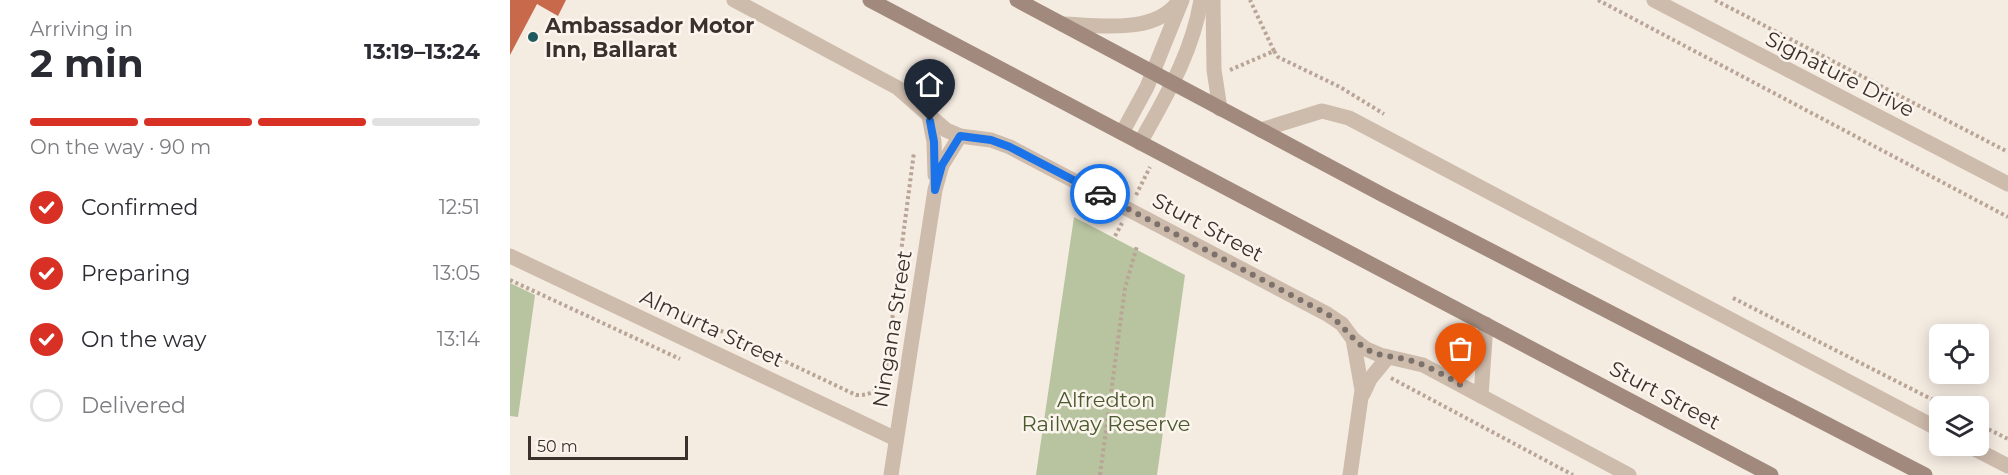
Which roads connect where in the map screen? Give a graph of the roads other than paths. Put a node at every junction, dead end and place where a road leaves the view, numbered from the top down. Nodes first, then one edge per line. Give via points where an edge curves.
1 (734, 0) edge
2 (870, 0) edge
3 (1017, 0) edge
4 (1181, 0) edge
5 (1201, 0) edge
6 (1213, 0) edge
7 (1654, 0) edge
8 (1062, 24) junction
9 (1154, 72) junction
10 (1174, 83) junction
11 (1220, 109) junction
12 (929, 116) junction
13 (1261, 130) junction
14 (1122, 133) junction
15 (960, 136) junction
16 (1140, 143) junction
17 (2008, 184) edge
18 (935, 190) junction
19 (510, 256) edge
20 (1486, 324) junction
21 (1353, 339) junction
22 (1388, 357) junction
23 (1481, 396) junction
24 (1361, 403) junction
25 (1929, 424) edge
26 (896, 439) junction
27 (1988, 456) edge
28 (2008, 466) edge
29 (891, 475) edge
30 (1350, 475) edge
31 (1629, 475) edge
32 (1771, 475) edge
33 (1925, 475) edge

1 - 12 street, Sturt Street via 898,88
2 - 14 main road, Sturt Street
3 - 8 main road
4 - 8 street via 1168,14 1144,23
4 - 9 street
5 - 10 street via 1189,49
6 - 11 street via 1214,70
7 - 17 street, Signature Drive
8 - 9 main road
9 - 10 main road
9 - 14 street
10 - 11 main road
10 - 16 street
11 - 13 main road
12 - 15 street, Sturt Street
12 - 18 street, Ningana Street
13 - 25 street via 1322,111 1349,118
13 - 33 main road
14 - 16 main road, Sturt Street
15 - 18 street, Ningana Street via 942,165
15 - 21 street, Sturt Street via 1001,144 1040,162 1327,314 1342,324
16 - 20 main road, Sturt Street
18 - 26 street, Ningana Street
19 - 26 street, Almurta Street
20 - 23 street
20 - 32 main road, Sturt Street
21 - 22 street, Sturt Street
21 - 24 street
22 - 23 street, Sturt Street via 1423,365
22 - 24 street via 1365,388
23 - 31 street, Sturt Street
24 - 30 street
26 - 29 street, Ningana Street
27 - 28 street

